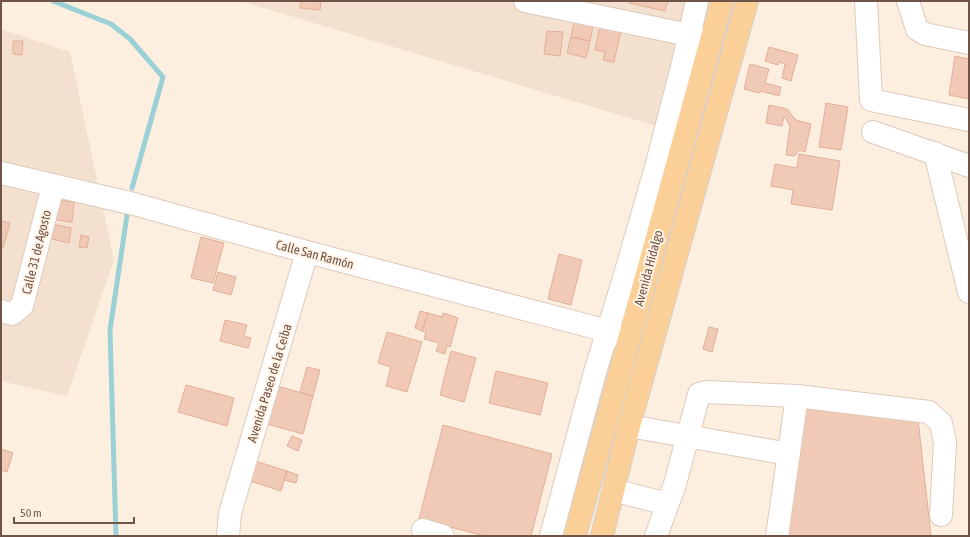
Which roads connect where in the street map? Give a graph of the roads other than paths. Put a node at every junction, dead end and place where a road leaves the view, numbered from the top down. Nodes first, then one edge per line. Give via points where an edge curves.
1 (525, 1) edge
2 (697, 1) edge
3 (722, 1) edge
4 (747, 1) edge
5 (866, 1) edge
6 (908, 1) edge
7 (689, 35) junction
8 (710, 42) junction
9 (969, 43) edge
10 (969, 120) edge
11 (873, 132) dead end
12 (935, 153) junction
13 (969, 166) edge
14 (1, 173) edge
15 (53, 186) junction
16 (308, 252) junction
17 (969, 292) edge
18 (6, 313) edge
19 (608, 331) junction
20 (628, 340) junction
21 (797, 396) junction
22 (629, 426) junction
23 (688, 436) junction
24 (789, 454) junction
25 (613, 490) junction
26 (668, 504) junction
27 (942, 515) dead end
28 (228, 536) edge
29 (550, 536) edge
30 (575, 536) edge
31 (602, 536) edge
32 (656, 536) edge
33 (777, 536) edge

1 - 7 street
2 - 7 street
3 - 8 main road, Avenida Hidalgo
4 - 22 main road, Avenida Hidalgo
5 - 10 street via 871,100
6 - 9 street via 916,29 925,34
7 - 8 street
7 - 19 street via 656,166
8 - 20 main road, Avenida Hidalgo
11 - 12 street
12 - 13 street
12 - 17 street
14 - 15 street, Calle San Ramón
15 - 16 street, Calle San Ramón via 134,204
15 - 18 street, Calle 31 de Agosto via 22,306
16 - 19 street, Calle San Ramón
16 - 28 street, Avenida Paseo de la Ceiba via 230,513
19 - 20 street, Calle San Ramón
19 - 29 street
20 - 30 main road, Avenida Hidalgo
21 - 23 street via 706,392 699,394
21 - 24 street
21 - 27 street via 929,412 941,423 944,443
22 - 23 street
22 - 25 main road, Avenida Hidalgo
23 - 24 street
23 - 26 street
24 - 33 street
25 - 26 street
25 - 31 main road, Avenida Hidalgo
26 - 32 street

